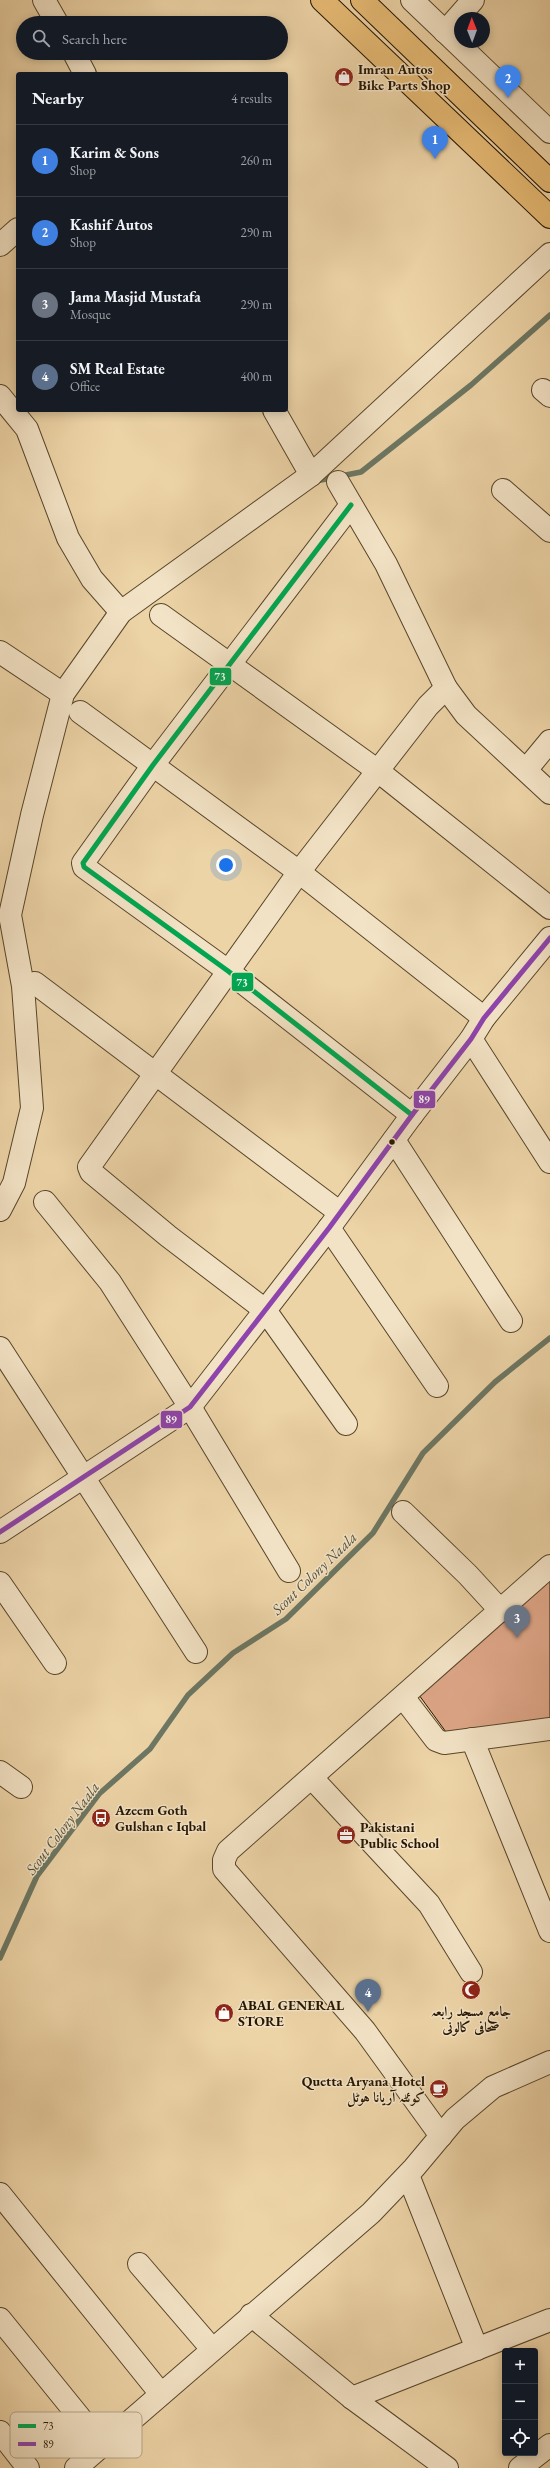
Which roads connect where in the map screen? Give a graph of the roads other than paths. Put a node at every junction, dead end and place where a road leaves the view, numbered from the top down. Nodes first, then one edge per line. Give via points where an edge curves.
1 (44, 0) edge
2 (322, 0) edge
3 (362, 0) edge
4 (412, 0) edge
5 (473, 0) edge
6 (53, 16) edge
7 (446, 32) junction
8 (78, 60) edge
9 (84, 72) edge
10 (550, 132) edge
11 (550, 181) edge
12 (550, 217) edge
13 (16, 231) edge
14 (0, 245) edge
15 (550, 254) edge
16 (0, 396) edge
17 (275, 412) edge
18 (311, 475) junction
19 (338, 482) dead end
20 (503, 490) dead end
21 (351, 505) junction
22 (550, 531) edge
23 (121, 612) junction
24 (161, 615) dead end
25 (0, 652) edge
26 (229, 664) junction
27 (446, 688) junction
28 (63, 694) junction
29 (80, 712) dead end
30 (550, 741) edge
31 (153, 765) junction
32 (526, 770) junction
33 (378, 771) junction
34 (550, 793) edge
35 (299, 872) junction
36 (550, 908) edge
37 (550, 938) edge
38 (228, 971) junction
39 (35, 983) dead end
40 (484, 1018) junction
41 (472, 1039) junction
42 (155, 1074) junction
43 (412, 1115) junction
44 (394, 1140) junction
45 (550, 1162) edge
46 (45, 1202) dead end
47 (0, 1210) edge
48 (334, 1220) junction
49 (265, 1310) junction
50 (511, 1321) dead end
51 (0, 1348) edge
52 (437, 1386) dead end
53 (190, 1407) junction
54 (346, 1424) dead end
55 (83, 1475) junction
56 (403, 1512) dead end
57 (0, 1532) edge
58 (550, 1566) edge
59 (289, 1571) dead end
60 (0, 1583) edge
61 (501, 1611) junction
62 (196, 1652) dead end
63 (54, 1663) dead end
64 (403, 1697) junction
65 (550, 1729) edge
66 (472, 1739) junction
67 (0, 1772) edge
68 (312, 1778) junction
69 (21, 1787) dead end
70 (550, 1931) edge
71 (471, 1972) dead end
72 (550, 2062) edge
73 (441, 2136) junction
74 (408, 2175) junction
75 (0, 2194) edge
76 (139, 2264) dead end
77 (251, 2315) junction
78 (0, 2318) edge
79 (550, 2320) edge
80 (212, 2349) junction
81 (477, 2349) junction
82 (161, 2394) junction
83 (352, 2398) junction
84 (75, 2412) edge
85 (140, 2412) edge
86 (0, 2432) edge
87 (10, 2445) edge
88 (550, 2445) edge
89 (20, 2458) edge
90 (87, 2458) edge
91 (28, 2468) edge
92 (76, 2468) edge
93 (447, 2468) edge
94 (520, 2468) edge

1 - 6 street
2 - 12 main road
3 - 11 main road
4 - 7 street
5 - 7 street
7 - 10 street
8 - 9 street
13 - 14 street
15 - 18 street
16 - 23 street via 27,429 68,538 92,579
17 - 18 street
18 - 23 street
19 - 21 street
20 - 22 street
21 - 26 street
21 - 27 street via 386,564
23 - 28 street
24 - 26 street
25 - 28 street
26 - 31 street
26 - 33 street
27 - 32 street via 466,715
27 - 33 street via 428,706
28 - 47 street via 10,915 23,986 32,1108 14,1183
29 - 31 street
30 - 32 street
31 - 35 street
31 - 38 street via 82,863 84,867
32 - 34 street
33 - 35 street
33 - 36 street
35 - 38 street
35 - 40 street
37 - 40 street
38 - 42 street
38 - 43 street
39 - 42 street
40 - 41 street
41 - 43 street
41 - 45 street
42 - 48 street
42 - 49 street via 92,1162 89,1167 91,1172 168,1236
43 - 44 street
44 - 48 street
44 - 50 street
46 - 53 street via 110,1282
48 - 49 street
48 - 52 street
49 - 53 street
49 - 54 street
51 - 55 street
53 - 55 street
53 - 59 street
55 - 57 street
55 - 62 street
56 - 61 street
58 - 61 street
60 - 63 street
61 - 64 street
64 - 66 street via 436,1740 444,1743
64 - 68 street
65 - 66 street
66 - 70 street
67 - 69 street
68 - 71 street via 429,1904
68 - 73 street via 228,1851 224,1869 366,2031
72 - 73 street via 493,2087 455,2119
73 - 74 street
74 - 77 street via 371,2213
74 - 81 street
75 - 82 street
76 - 80 street
77 - 80 street
77 - 83 street
78 - 84 street
79 - 81 street
80 - 82 street
81 - 83 street
82 - 85 street
83 - 93 street
86 - 87 street
88 - 94 street
89 - 91 street
90 - 92 street

